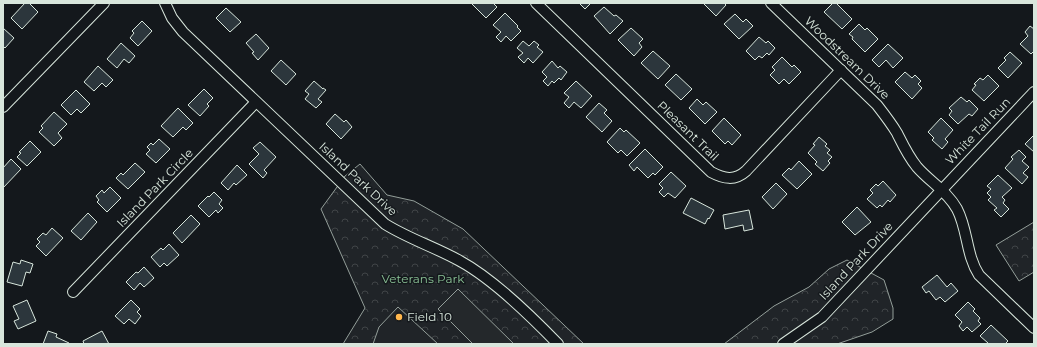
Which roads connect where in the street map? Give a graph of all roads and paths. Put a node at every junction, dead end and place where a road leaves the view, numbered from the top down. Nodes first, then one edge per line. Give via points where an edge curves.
1 (104, 3) edge
2 (165, 3) edge
3 (536, 3) edge
4 (771, 3) edge
5 (841, 70) junction
6 (1034, 92) edge
7 (256, 102) junction
8 (3, 107) edge
9 (942, 189) junction
10 (73, 292) dead end
11 (1034, 328) edge
12 (558, 344) edge
13 (783, 344) edge

1 - 8 street
2 - 7 street, Island Park Drive via 182,32
3 - 5 street, Pleasant Trail via 711,172 728,179 742,175
4 - 5 street, Woodstream Drive
5 - 9 street, Woodstream Drive via 877,105 918,168
6 - 9 street, White Tail Run
7 - 10 street, Island Park Circle
7 - 12 street, Island Park Drive via 385,224 402,235 437,249 484,277 539,324
9 - 11 street, Woodstream Drive via 950,197 961,218 973,266 979,275
9 - 13 street, Island Park Drive via 822,317

